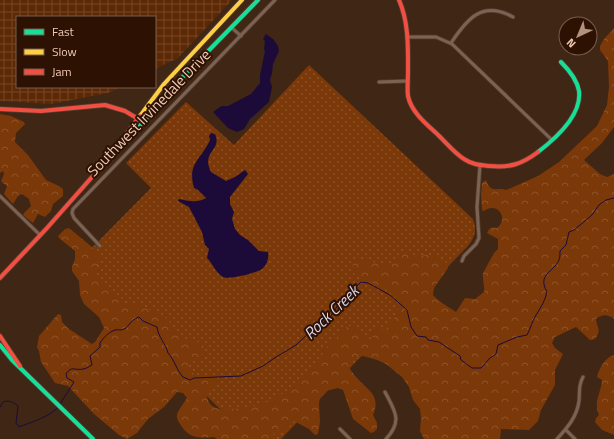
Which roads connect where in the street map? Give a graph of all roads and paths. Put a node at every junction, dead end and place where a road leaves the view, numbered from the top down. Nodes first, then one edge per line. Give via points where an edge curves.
1 (242, 0) edge
2 (258, 0) edge
3 (275, 0) edge
4 (399, 0) edge
5 (503, 9) dead end
6 (470, 14) dead end
7 (513, 17) dead end
8 (232, 28) junction
9 (241, 36) junction
10 (407, 37) junction
11 (451, 43) junction
12 (561, 62) dead end
13 (408, 81) junction
14 (378, 82) dead end
15 (0, 109) edge
16 (138, 119) junction
17 (143, 122) junction
18 (552, 140) junction
19 (107, 160) junction
20 (480, 165) junction
21 (0, 196) edge
22 (40, 235) junction
23 (100, 246) dead end
24 (462, 261) dead end
25 (0, 278) edge
26 (0, 336) edge
27 (0, 345) edge
28 (22, 370) junction
29 (583, 377) dead end
30 (385, 392) dead end
31 (340, 429) dead end
32 (566, 430) junction
33 (95, 439) edge
34 (350, 439) edge
35 (386, 439) edge
36 (557, 439) edge
37 (575, 439) edge

1 - 16 main road, Southwest Irvinedale Drive via 164,84
2 - 8 main road, Southwest Irvinedale Drive
3 - 9 street, Southwest Irvinedale Drive
4 - 10 main road via 405,14
5 - 7 street
6 - 11 street
8 - 9 street
8 - 17 main road, Southwest Irvinedale Drive via 177,83
9 - 23 street, Southwest Irvinedale Drive via 73,209 74,218
10 - 11 street via 436,37
10 - 13 main road
11 - 18 street
12 - 18 main road via 575,81 579,103 570,122
13 - 14 street
13 - 20 main road via 408,96 417,115 459,156
15 - 16 main road via 41,111 101,105 116,108
16 - 17 main road
16 - 19 main road, Southwest Irvinedale Drive
17 - 19 main road, Southwest Irvinedale Drive
18 - 20 main road via 517,164 504,167
19 - 22 main road, Southwest Irvinedale Drive
20 - 24 street via 477,207 479,238
21 - 22 street
22 - 25 main road, Southwest Irvinedale Drive
26 - 28 main road
27 - 28 main road via 7,356
28 - 33 main road
29 - 32 street via 579,386 579,401 574,419
30 - 35 street via 396,416 396,424
31 - 34 street
32 - 36 street
32 - 37 street

